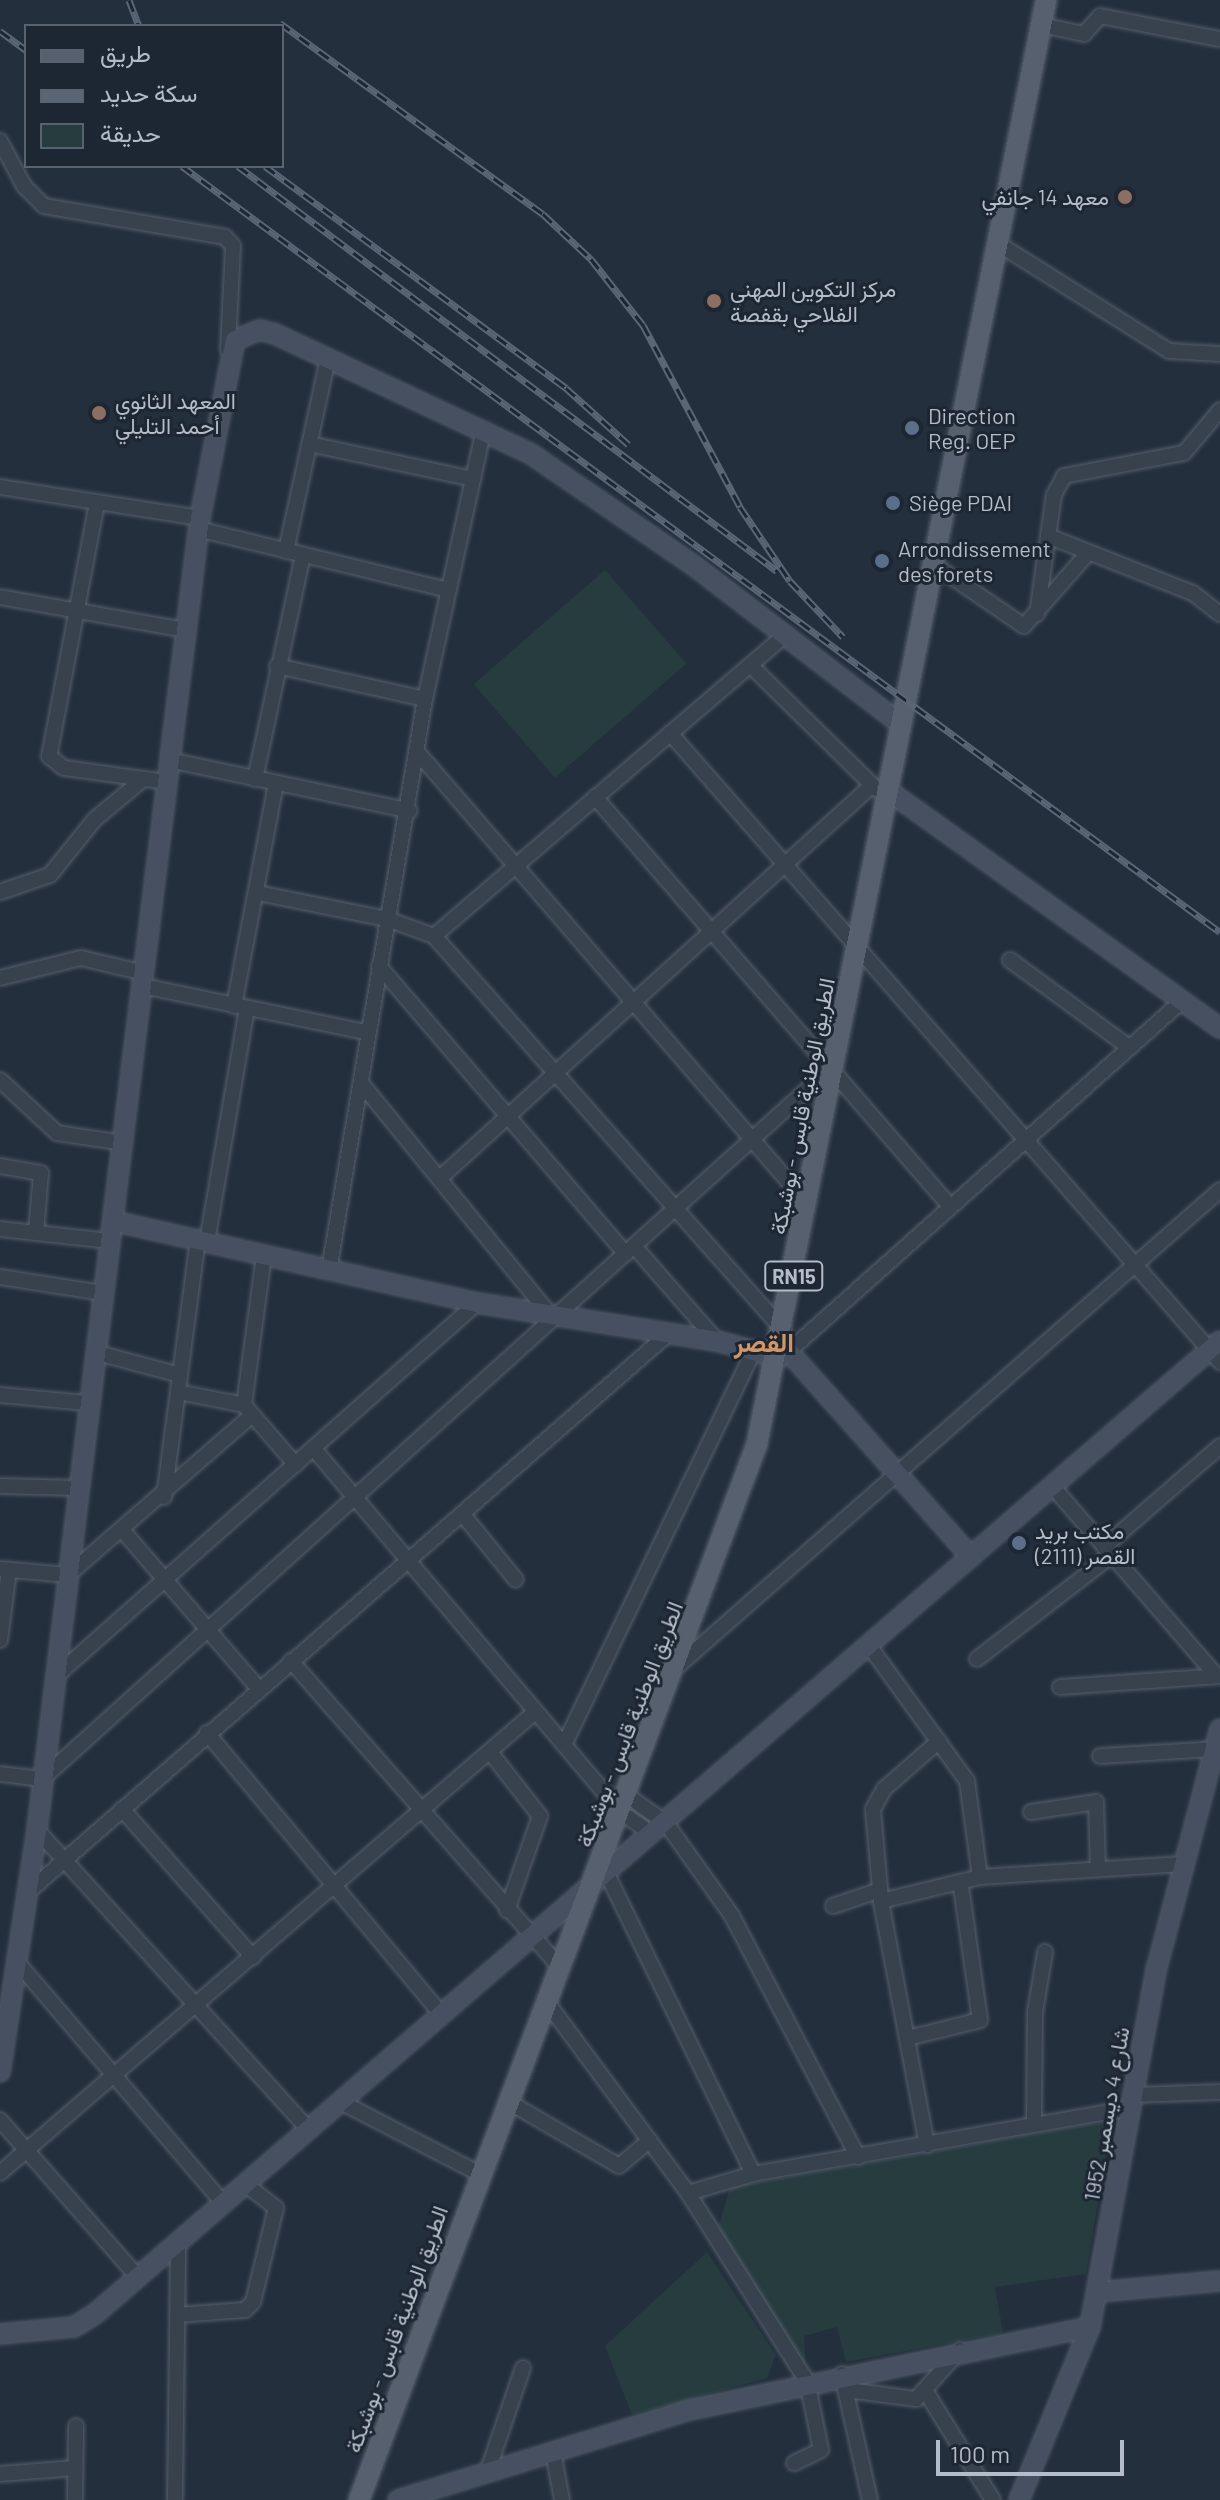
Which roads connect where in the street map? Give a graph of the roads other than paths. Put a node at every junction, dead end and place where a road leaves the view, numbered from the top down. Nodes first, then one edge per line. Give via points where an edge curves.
1 (1046, 0) edge
2 (1041, 25) junction
3 (1220, 39) edge
4 (0, 141) edge
5 (997, 243) junction
6 (228, 350) junction
7 (1220, 354) edge
8 (328, 358) junction
9 (1220, 410) edge
10 (484, 429) junction
11 (310, 444) junction
12 (473, 479) junction
13 (0, 487) edge
14 (97, 503) junction
15 (199, 523) junction
16 (1048, 536) junction
17 (286, 551) junction
18 (1087, 554) junction
19 (303, 556) junction
20 (933, 564) junction
21 (449, 590) junction
22 (0, 597) edge
23 (75, 612) junction
24 (1037, 614) junction
25 (1220, 614) edge
26 (186, 630) junction
27 (786, 634) junction
28 (277, 666) junction
29 (752, 667) junction
30 (425, 699) junction
31 (898, 722) junction
32 (670, 733) junction
33 (419, 754) junction
34 (169, 760) junction
35 (255, 779) junction
36 (142, 780) junction
37 (166, 782) junction
38 (276, 783) junction
39 (877, 789) junction
40 (595, 797) junction
41 (410, 811) junction
42 (788, 861) junction
43 (515, 863) junction
44 (0, 892) edge
45 (258, 893) junction
46 (387, 919) junction
47 (712, 930) junction
48 (434, 936) junction
49 (858, 943) junction
50 (1010, 960) dead end
51 (379, 966) junction
52 (0, 978) edge
53 (144, 979) junction
54 (633, 1000) junction
55 (1182, 1001) junction
56 (241, 1007) junction
57 (1220, 1028) edge
58 (366, 1032) junction
59 (1129, 1047) junction
60 (834, 1070) junction
61 (556, 1074) junction
62 (0, 1080) edge
63 (361, 1083) junction
64 (509, 1118) junction
65 (1024, 1138) junction
66 (753, 1140) junction
67 (124, 1143) junction
68 (0, 1166) edge
69 (441, 1177) junction
70 (1220, 1190) edge
71 (807, 1203) junction
72 (948, 1204) junction
73 (673, 1209) junction
74 (113, 1221) junction
75 (0, 1229) edge
76 (36, 1232) junction
77 (109, 1241) junction
78 (202, 1241) junction
79 (630, 1250) junction
80 (264, 1255) junction
81 (1136, 1264) junction
82 (329, 1270) junction
83 (0, 1277) edge
84 (102, 1293) junction
85 (477, 1303) junction
86 (557, 1318) junction
87 (667, 1335) junction
88 (717, 1341) junction
89 (783, 1346) junction
90 (754, 1350) junction
91 (1216, 1351) edge
92 (94, 1352) junction
93 (180, 1375) junction
94 (183, 1393) junction
95 (0, 1395) edge
96 (87, 1403) junction
97 (248, 1410) junction
98 (1220, 1446) edge
99 (314, 1449) junction
100 (296, 1465) junction
101 (898, 1471) junction
102 (0, 1486) edge
103 (1053, 1487) junction
104 (78, 1488) junction
105 (164, 1497) junction
106 (359, 1500) junction
107 (464, 1516) junction
108 (123, 1531) junction
109 (1108, 1551) junction
110 (971, 1557) junction
111 (411, 1562) junction
112 (4, 1570) edge
113 (68, 1575) junction
114 (166, 1579) junction
115 (516, 1580) dead end
116 (210, 1630) junction
117 (0, 1640) edge
118 (870, 1647) junction
119 (977, 1659) dead end
120 (291, 1661) junction
121 (679, 1665) junction
122 (57, 1675) junction
123 (1218, 1676) edge
124 (1060, 1687) dead end
125 (258, 1688) junction
126 (535, 1712) junction
127 (1220, 1729) edge
128 (207, 1733) junction
129 (939, 1741) junction
130 (564, 1745) junction
131 (1214, 1749) junction
132 (490, 1752) junction
133 (1100, 1756) dead end
134 (0, 1774) edge
135 (42, 1779) junction
136 (1214, 1783) edge
137 (625, 1805) junction
138 (122, 1809) junction
139 (423, 1812) junction
140 (1031, 1812) dead end
141 (659, 1829) junction
142 (37, 1830) junction
143 (66, 1856) junction
144 (1183, 1864) junction
145 (1098, 1868) junction
146 (607, 1874) junction
147 (980, 1877) junction
148 (333, 1885) junction
149 (961, 1887) junction
150 (590, 1888) junction
151 (28, 1892) junction
152 (881, 1895) junction
153 (833, 1906) dead end
154 (507, 1910) junction
155 (531, 1940) junction
156 (1045, 1952) dead end
157 (253, 1957) junction
158 (18, 1963) junction
159 (561, 1968) junction
160 (546, 2001) junction
161 (198, 2006) junction
162 (443, 2016) junction
163 (908, 2038) junction
164 (0, 2072) edge
165 (117, 2075) junction
166 (1220, 2092) edge
167 (507, 2101) junction
168 (1132, 2101) junction
169 (341, 2102) junction
170 (0, 2120) edge
171 (1034, 2121) junction
172 (309, 2130) junction
173 (650, 2140) junction
174 (927, 2145) junction
175 (27, 2149) junction
176 (858, 2157) junction
177 (0, 2173) edge
178 (478, 2173) junction
179 (753, 2174) junction
180 (711, 2184) junction
181 (247, 2185) junction
182 (688, 2193) junction
183 (225, 2205) junction
184 (698, 2210) junction
185 (178, 2243) junction
186 (137, 2276) junction
187 (1220, 2281) edge
188 (1099, 2292) junction
189 (177, 2315) junction
190 (1090, 2327) junction
191 (0, 2334) edge
192 (960, 2350) junction
193 (523, 2368) dead end
194 (843, 2379) junction
195 (807, 2381) junction
196 (926, 2392) junction
197 (76, 2426) dead end
198 (553, 2452) junction
199 (794, 2463) dead end
200 (75, 2468) junction
201 (487, 2473) junction
202 (0, 2474) edge
203 (75, 2500) edge
204 (175, 2500) edge
205 (359, 2500) edge
206 (398, 2500) edge
207 (562, 2500) edge
208 (870, 2500) edge
209 (993, 2500) edge
210 (1019, 2500) edge

1 - 2 main road, الطريق الوطنية قابس - بوشبكة / RN15
2 - 3 street via 1084,34 1100,16
2 - 5 main road, الطريق الوطنية قابس - بوشبكة / RN15
4 - 6 street via 24,186 44,206 225,237 233,246
5 - 7 street via 1169,351
5 - 20 main road, الطريق الوطنية قابس - بوشبكة / RN15
6 - 8 street via 241,336 260,330
6 - 15 street
8 - 10 street
8 - 11 street
9 - 16 street via 1184,453 1064,476
10 - 12 street
10 - 27 street via 587,488
11 - 12 street
11 - 17 street
12 - 21 street
13 - 14 street
14 - 15 street
14 - 23 street
15 - 17 street
15 - 26 street
16 - 18 street
16 - 24 street
17 - 19 street
18 - 24 street
18 - 25 street via 1193,593
19 - 21 street
19 - 28 street
20 - 24 street via 1016,625
20 - 31 main road, الطريق الوطنية قابس - بوشبكة / RN15
21 - 30 street
22 - 23 street
23 - 26 street
23 - 36 street via 49,756 64,768
26 - 34 street
27 - 29 street
27 - 31 street
28 - 30 street
28 - 35 street
29 - 32 street
29 - 39 street
30 - 33 street
31 - 39 main road, الطريق الوطنية قابس - بوشبكة / RN15
32 - 40 street
32 - 42 street
33 - 41 street
33 - 43 street
34 - 35 street
34 - 37 street
35 - 38 street
36 - 37 street
36 - 44 street via 95,819 50,875
37 - 53 street
38 - 41 street
38 - 45 street
39 - 42 street
39 - 49 main road, الطريق الوطنية قابس - بوشبكة / RN15
39 - 55 street
40 - 43 street
40 - 47 street
41 - 46 street
42 - 47 street
42 - 49 street
43 - 48 street
43 - 54 street
45 - 46 street
45 - 56 street
46 - 48 street
46 - 51 street
47 - 54 street
47 - 60 street
48 - 61 street
49 - 60 main road, الطريق الوطنية قابس - بوشبكة / RN15
49 - 65 street
50 - 59 street
51 - 58 street
51 - 64 street
52 - 53 street via 81,958
53 - 56 street
53 - 67 street
54 - 61 street
54 - 66 street
55 - 57 street
55 - 59 street
56 - 58 street
56 - 78 street
58 - 63 street
59 - 65 street
60 - 66 street
60 - 71 main road, الطريق الوطنية قابس - بوشبكة / RN15
60 - 72 street
61 - 64 street
61 - 73 street
62 - 67 street via 57,1133
63 - 69 street
63 - 82 street
64 - 69 street
64 - 79 street
65 - 72 street
65 - 81 street
66 - 71 street
66 - 73 street
67 - 74 street
68 - 76 street via 41,1173
69 - 86 street
70 - 81 street
71 - 89 main road, الطريق الوطنية قابس - بوشبكة / RN15
72 - 89 street
73 - 79 street
73 - 89 street
74 - 77 street
74 - 78 street
75 - 76 street
76 - 77 street
77 - 84 street
78 - 80 street
78 - 93 street
79 - 86 street
79 - 88 street
80 - 82 street
80 - 97 street
81 - 91 street
81 - 101 street
82 - 85 street
83 - 84 street
84 - 92 street
85 - 86 street
85 - 99 street
86 - 87 street
86 - 106 street
87 - 88 street
87 - 107 street
88 - 90 street
89 - 90 street
89 - 101 street
89 - 121 main road, الطريق الوطنية قابس - بوشبكة / RN15
90 - 130 street
91 - 103 street
92 - 93 street
92 - 96 street
93 - 94 street
94 - 97 street
94 - 105 street
95 - 96 street
96 - 104 street
97 - 100 street
97 - 105 street
98 - 109 street
99 - 100 street
99 - 106 street
100 - 114 street
101 - 110 street
101 - 121 street
102 - 104 street
103 - 109 street
103 - 110 street
104 - 113 street
105 - 108 street
106 - 111 street
106 - 116 street
107 - 111 street
107 - 115 street
108 - 113 street
108 - 114 street
109 - 119 street
109 - 123 street
110 - 118 street
111 - 120 street
111 - 126 street
112 - 113 street
112 - 117 street
113 - 122 street
114 - 116 street
114 - 122 street
116 - 125 street
116 - 135 street
118 - 129 street
118 - 141 street
120 - 125 street
120 - 139 street
121 - 137 main road, الطريق الوطنية قابس - بوشبكة / RN15
122 - 135 street
123 - 124 street
125 - 128 street
126 - 130 street
126 - 132 street
127 - 131 street, شارع 4 ديسمبر 1952
128 - 138 street
128 - 148 street
129 - 147 street via 967,1781
129 - 152 street via 874,1802
130 - 137 street
131 - 133 street
131 - 136 street, شارع 4 ديسمبر 1952
132 - 139 street
132 - 154 street via 540,1816
134 - 135 street
135 - 142 street
136 - 144 street, شارع 4 ديسمبر 1952
137 - 141 street
137 - 150 main road, الطريق الوطنية قابس - بوشبكة / RN15
138 - 143 street
138 - 157 street
139 - 148 street
139 - 154 street
140 - 145 street via 1096,1802
141 - 146 street
141 - 176 street via 732,1916
142 - 143 street
142 - 151 street
143 - 151 street
143 - 161 street
144 - 145 street
144 - 168 street, شارع 4 ديسمبر 1952
145 - 147 street
146 - 150 street
146 - 179 street
147 - 149 street
148 - 157 street
148 - 162 street
149 - 152 street
149 - 163 street via 980,2020
150 - 155 street
150 - 159 main road, الطريق الوطنية قابس - بوشبكة / RN15
151 - 158 street
152 - 153 street
152 - 163 street
154 - 155 street
155 - 159 street
155 - 162 street
156 - 171 street via 1035,2012
157 - 161 street
158 - 164 street
158 - 165 street
159 - 160 main road, الطريق الوطنية قابس - بوشبكة / RN15
160 - 167 main road, الطريق الوطنية قابس - بوشبكة / RN15
160 - 173 street
161 - 165 street
161 - 172 street
162 - 169 street
163 - 174 street
165 - 175 street
165 - 183 street
166 - 168 street
167 - 173 street via 619,2166
167 - 178 main road, الطريق الوطنية قابس - بوشبكة / RN15
168 - 171 street
168 - 188 street, شارع 4 ديسمبر 1952
169 - 172 street
169 - 178 street
170 - 175 street
171 - 174 street
172 - 181 street
173 - 182 street
174 - 176 street
175 - 177 street
175 - 186 street
176 - 179 street
178 - 205 main road, الطريق الوطنية قابس - بوشبكة / RN15
179 - 180 street
180 - 182 street
180 - 184 street
181 - 183 street
181 - 189 street via 276,2208 253,2302 245,2310
182 - 184 street
183 - 185 street
184 - 195 street
185 - 186 street
185 - 189 street
186 - 191 street via 74,2327
187 - 188 street
188 - 190 street, شارع 4 ديسمبر 1952
189 - 204 street
190 - 192 street
190 - 210 street, شارع 4 ديسمبر 1952
192 - 194 street
192 - 196 street
193 - 201 street
194 - 195 street
194 - 196 street via 916,2399
194 - 208 street
195 - 198 street
195 - 199 street via 821,2450
196 - 209 street
197 - 200 street
198 - 201 street
198 - 207 street
200 - 202 street
200 - 203 street
201 - 206 street

